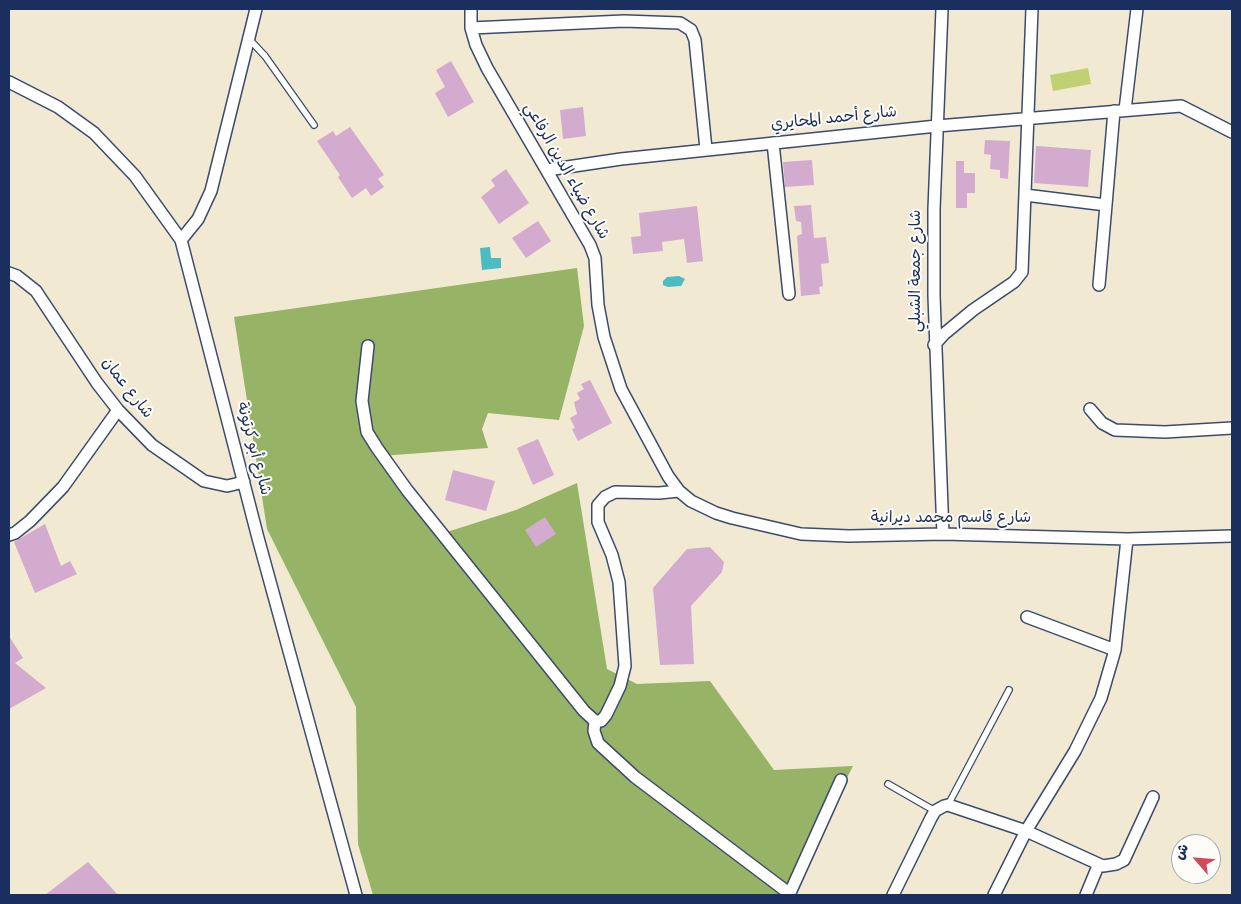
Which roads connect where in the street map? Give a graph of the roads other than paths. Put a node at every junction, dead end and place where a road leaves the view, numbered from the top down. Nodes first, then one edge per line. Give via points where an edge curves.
1 (256, 9) edge
2 (471, 9) edge
3 (942, 9) edge
4 (1032, 9) edge
5 (1137, 9) edge
6 (471, 28) junction
7 (250, 40) junction
8 (9, 82) edge
9 (1119, 110) junction
10 (1027, 118) junction
11 (314, 125) dead end
12 (937, 126) junction
13 (1232, 132) edge
14 (773, 142) junction
15 (706, 149) junction
16 (547, 170) junction
17 (1025, 195) junction
18 (1106, 205) junction
19 (181, 240) junction
20 (9, 273) edge
21 (1099, 285) dead end
22 (789, 294) dead end
23 (368, 346) dead end
24 (934, 346) junction
25 (1090, 409) dead end
26 (118, 410) junction
27 (1232, 428) edge
28 (244, 482) junction
29 (679, 490) junction
30 (943, 534) junction
31 (9, 535) edge
32 (1232, 536) edge
33 (1127, 539) junction
34 (1027, 617) dead end
35 (1116, 650) junction
36 (1009, 690) dead end
37 (595, 721) junction
38 (841, 780) dead end
39 (888, 784) dead end
40 (1153, 797) dead end
41 (948, 805) junction
42 (935, 811) junction
43 (1026, 831) junction
44 (1098, 866) junction
45 (356, 895) edge
46 (790, 895) edge
47 (893, 895) edge
48 (994, 895) edge
49 (1086, 895) edge

1 - 7 street
2 - 6 street, شارع ضياء الدين الرفاعي
3 - 12 street, شارع جمعة الشبلي
4 - 10 street
5 - 9 street
6 - 15 street via 624,21 680,23 691,30 694,40
6 - 16 street, شارع ضياء الدين الرفاعي via 487,68
7 - 11 lane
7 - 19 street via 212,191 198,219
8 - 19 street, شارع أبو كرتونة via 58,107 94,133 135,176
9 - 10 street, شارع أحمد المحايري
9 - 13 street, شارع أحمد المحايري via 1181,106
9 - 18 street
10 - 12 street, شارع أحمد المحايري
10 - 17 street
12 - 14 street, شارع أحمد المحايري
12 - 24 street, شارع جمعة الشبلي
14 - 15 street, شارع أحمد المحايري
14 - 22 street
15 - 16 street, شارع أحمد المحايري
16 - 29 street, شارع ضياء الدين الرفاعي via 595,258 604,337 621,388 668,476
17 - 18 street
17 - 24 street via 1020,275 961,320
18 - 21 street
19 - 28 street, شارع أبو كرتونة
20 - 26 street, شارع عمان via 26,282 45,302
23 - 37 street via 362,401 367,432 407,490
24 - 30 street, شارع جمعة الشبلي
25 - 27 street via 1102,423 1115,430 1166,432
26 - 28 street, شارع عمان via 152,445 198,478 227,486
26 - 31 street via 63,487 30,521
28 - 45 street, شارع أبو كرتونة
29 - 30 street, شارع قاسم محمد ديرانية via 716,514 801,534
29 - 37 street via 615,492 598,505 598,522 612,555 618,582 625,666 620,686 606,715 601,721
30 - 33 street, شارع قاسم محمد ديرانية
32 - 33 street, شارع قاسم محمد ديرانية
33 - 35 street
34 - 35 street
35 - 43 street via 1094,716
36 - 41 lane
37 - 46 street via 598,743 635,777
38 - 46 street
39 - 42 lane
40 - 44 street via 1124,860
41 - 42 street
41 - 43 street
42 - 47 street
43 - 44 street
43 - 48 street
44 - 49 street

